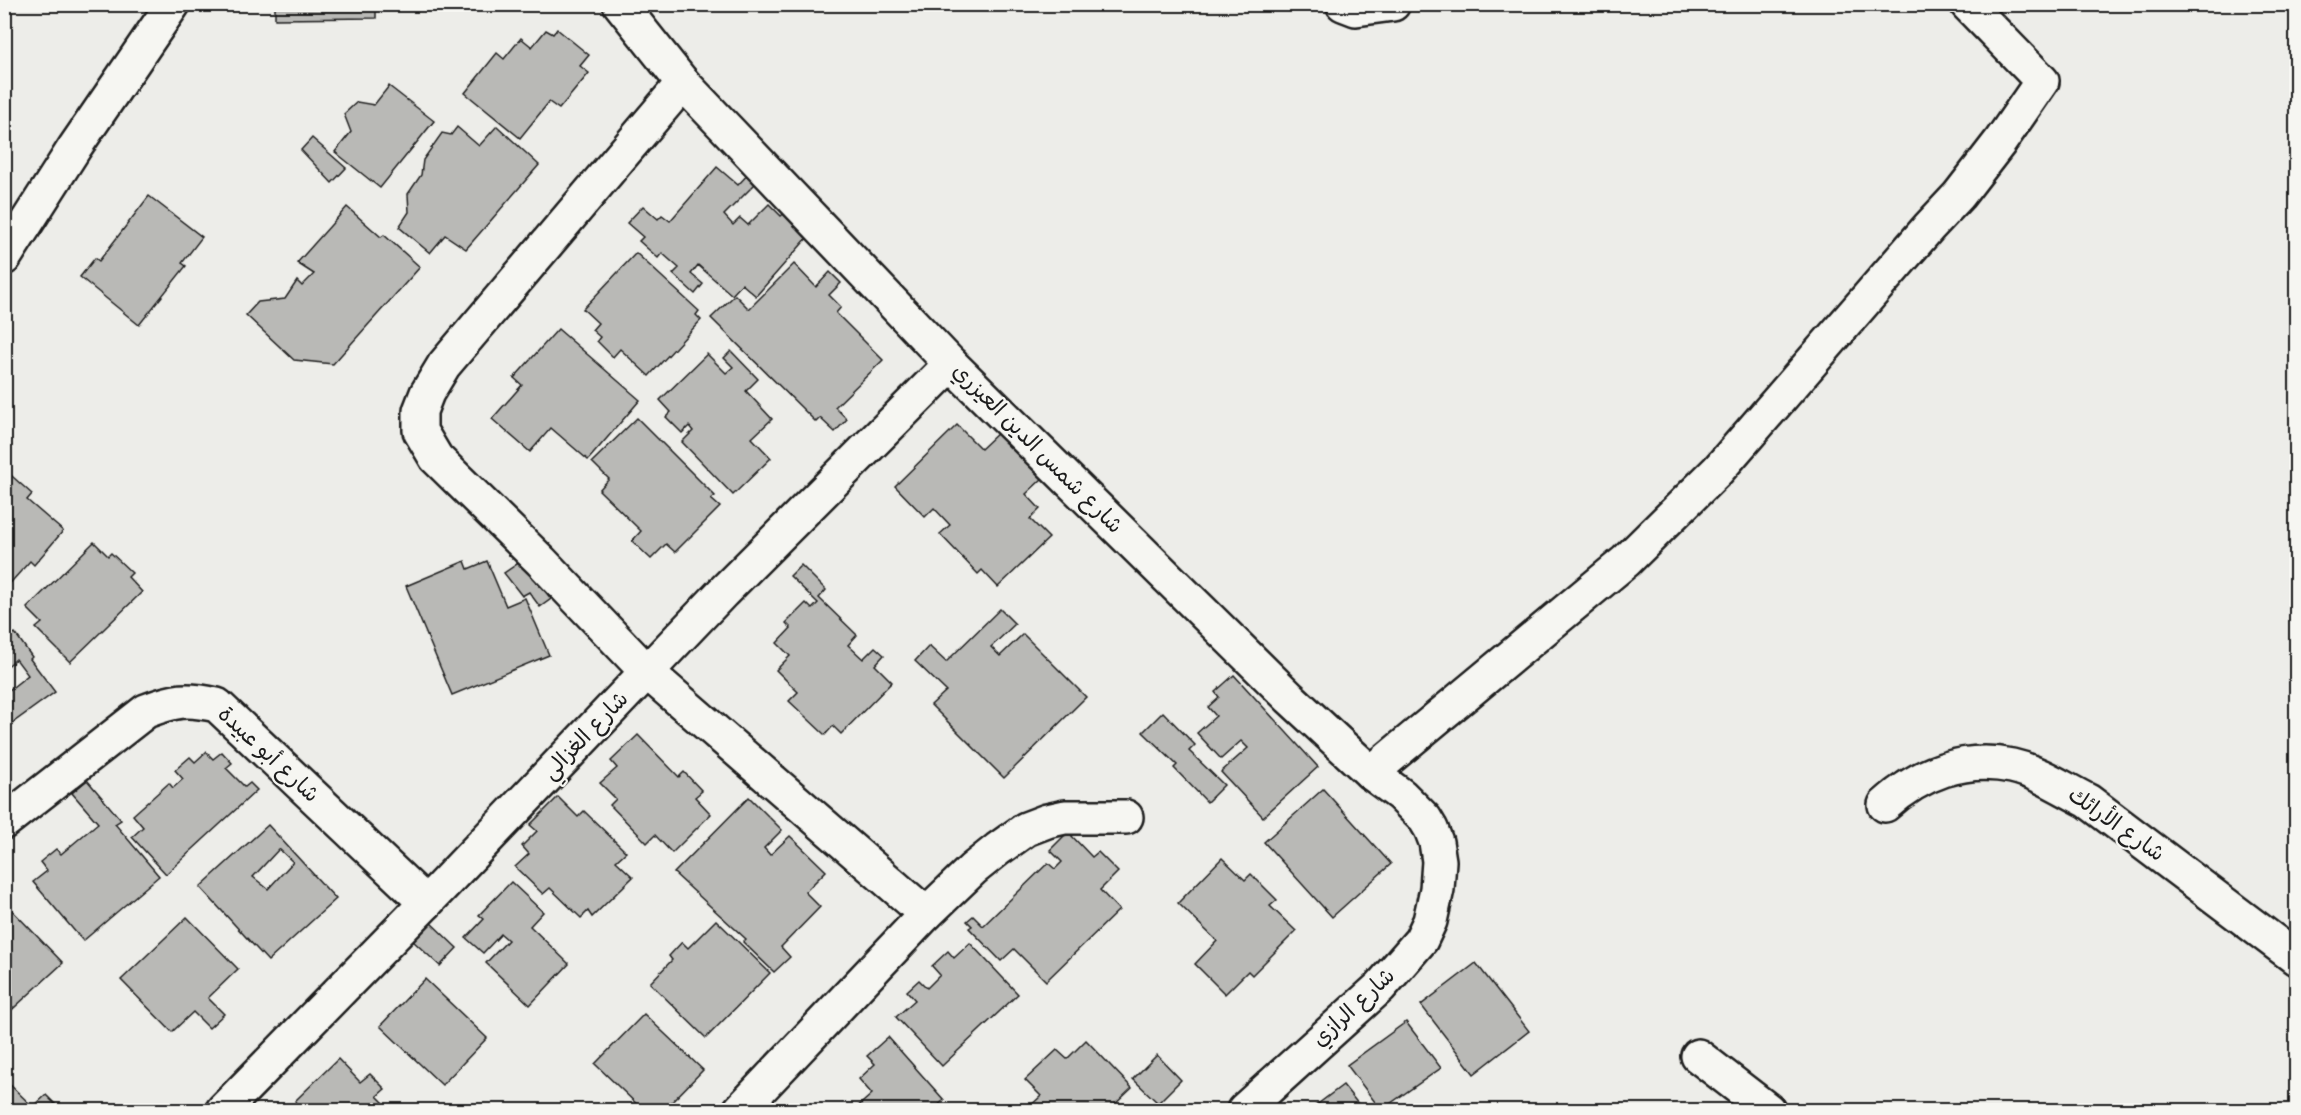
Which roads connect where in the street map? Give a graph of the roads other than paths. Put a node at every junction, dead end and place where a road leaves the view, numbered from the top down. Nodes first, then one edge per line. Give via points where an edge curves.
1 (173, 4) edge
2 (620, 4) edge
3 (1342, 4) edge
4 (1393, 4) edge
5 (1967, 4) edge
6 (683, 83) junction
7 (4, 258) edge
8 (951, 364) junction
9 (647, 672) junction
10 (1371, 773) junction
11 (1885, 806) dead end
12 (1126, 817) dead end
13 (4, 822) edge
14 (1437, 889) joint
15 (426, 903) junction
16 (926, 914) junction
17 (2296, 958) edge
18 (1698, 1056) dead end
19 (223, 1110) edge
20 (740, 1110) edge
21 (1244, 1110) edge
22 (1768, 1110) edge

1 - 7 street
2 - 6 street, شارع شمس الدين العيزري
3 - 4 street via 1356,9
5 - 10 street via 2042,81 1982,167 1718,470 1626,561
6 - 8 street, شارع شمس الدين العيزري
6 - 9 street via 451,357 420,411 420,431 436,458
8 - 9 street, شارع الغزالي
8 - 10 street, شارع شمس الدين العيزري
9 - 15 street, شارع الغزالي
9 - 16 street
10 - 14 street, شارع شمس الدين العيزري via 1401,795 1431,829 1439,861
11 - 17 street, شارع الأرائك via 1923,777 1955,766 1985,763 2013,767 2088,801
12 - 16 street via 1065,817 1026,829 973,869
13 - 15 street, شارع أبو عبيدة via 146,711 169,702 193,699 217,705
14 - 21 street, شارع الرازي via 1421,940 1380,987
15 - 19 street, شارع الغزالي
16 - 20 street
18 - 22 street

